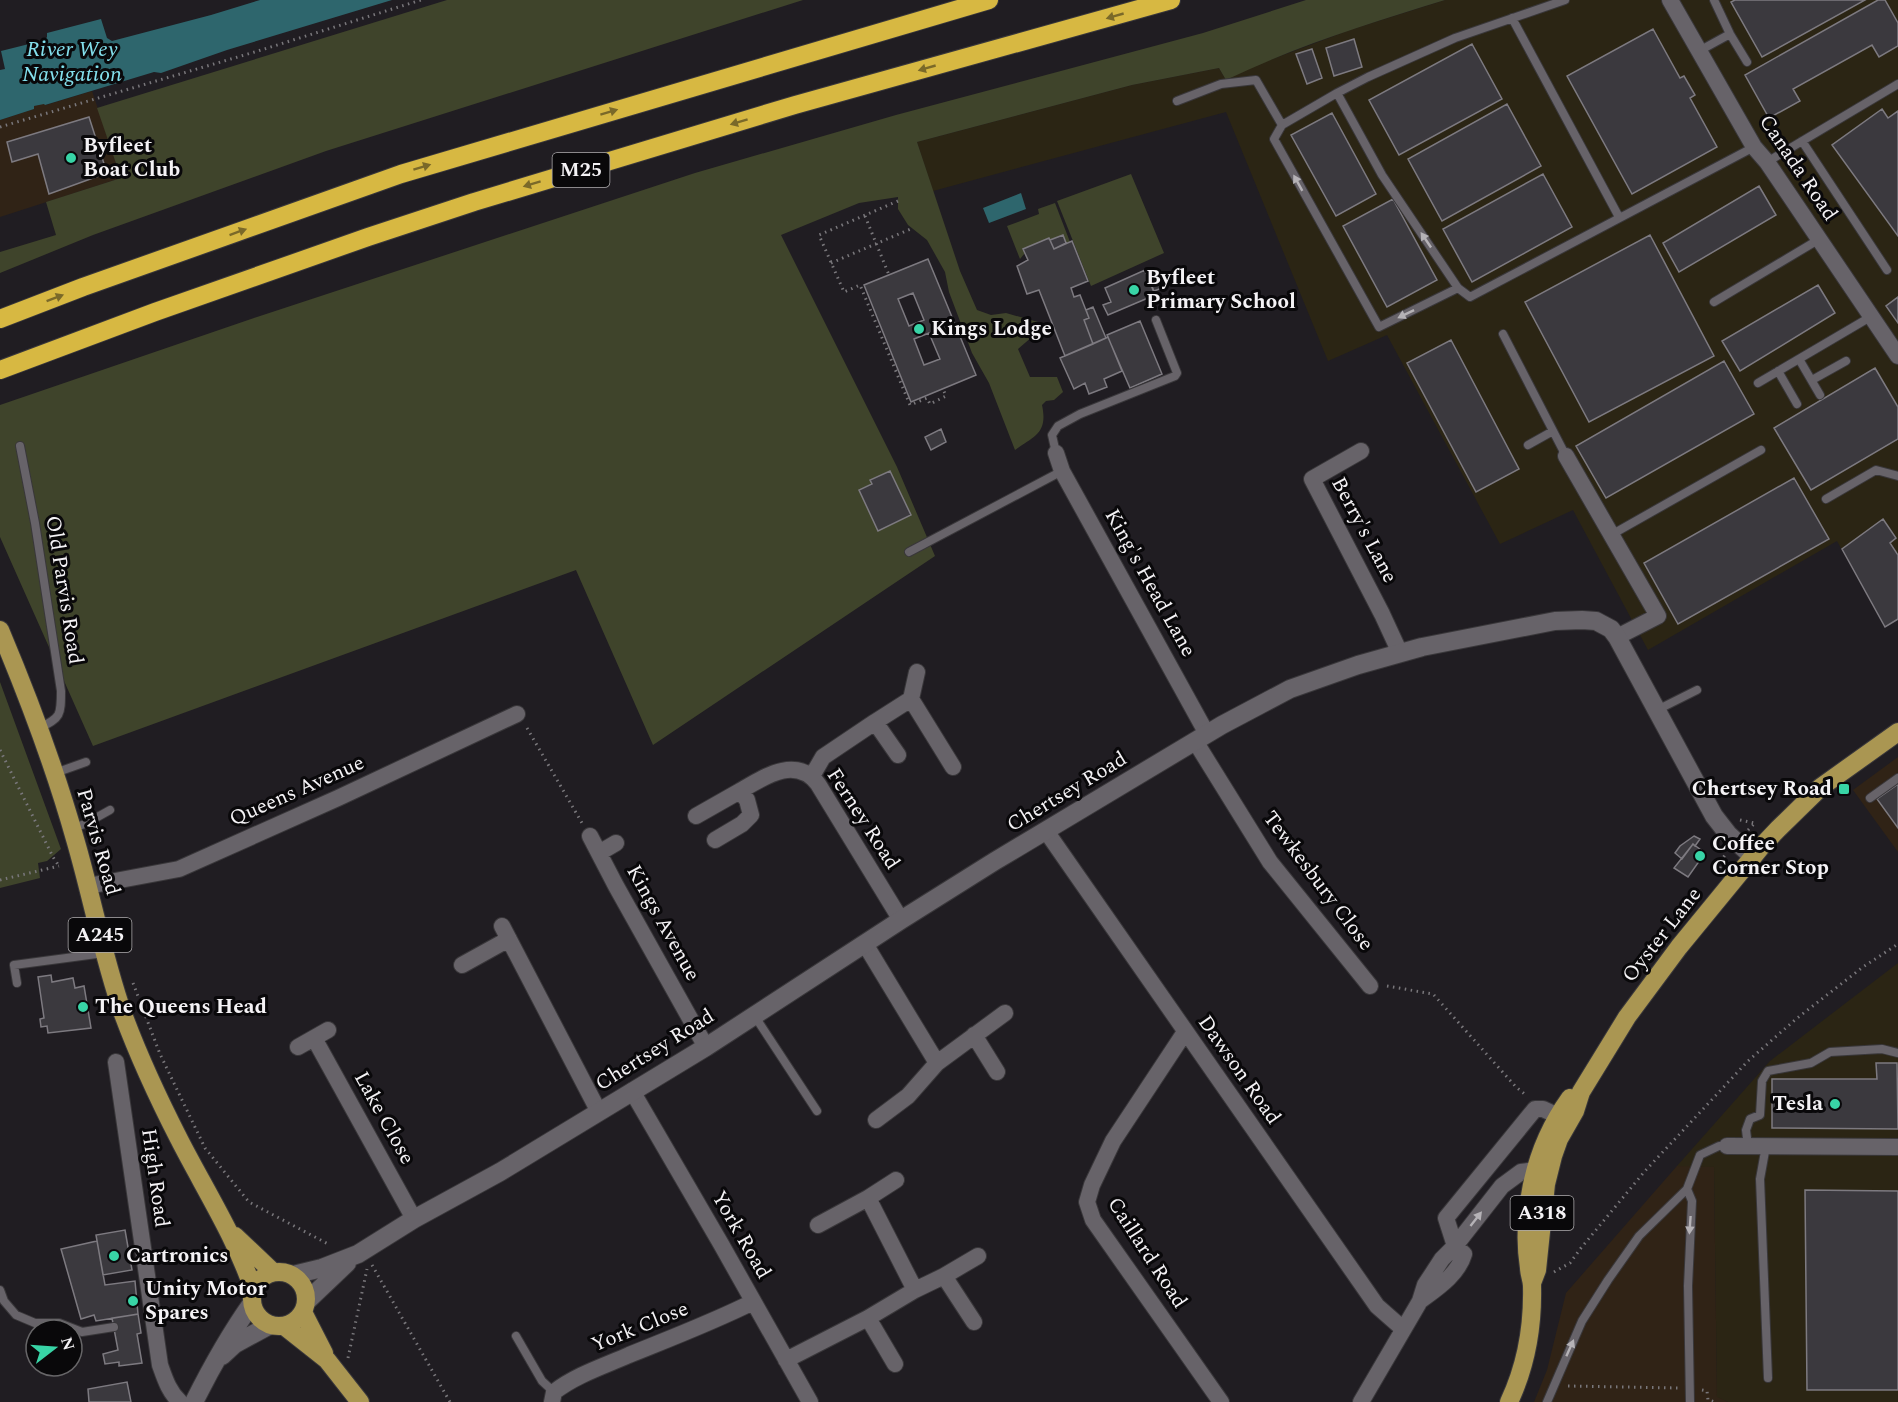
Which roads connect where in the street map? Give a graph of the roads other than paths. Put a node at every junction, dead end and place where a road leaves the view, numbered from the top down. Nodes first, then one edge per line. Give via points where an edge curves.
1 (989, 0) edge
2 (1171, 0) edge
3 (1565, 0) edge
4 (1670, 0) edge
5 (1714, 0) edge
6 (1512, 18) junction
7 (1730, 34) junction
8 (1698, 52) junction
9 (1747, 62) dead end
10 (1898, 84) edge
11 (1337, 93) junction
12 (1177, 101) dead end
13 (1282, 125) junction
14 (1802, 141) junction
15 (1754, 147) junction
16 (1767, 162) junction
17 (1618, 217) junction
18 (1818, 240) junction
19 (1887, 270) dead end
20 (1458, 288) junction
21 (1714, 302) dead end
22 (1872, 316) junction
23 (0, 319) edge
24 (1156, 320) dead end
25 (1503, 334) dead end
26 (1898, 356) edge
27 (1799, 359) junction
28 (1846, 361) dead end
29 (0, 370) edge
30 (1778, 371) junction
31 (1812, 380) junction
32 (1758, 383) dead end
33 (1821, 395) dead end
34 (1797, 404) dead end
35 (1553, 431) junction
36 (1528, 445) dead end
37 (20, 446) dead end
38 (1761, 450) dead end
39 (1361, 451) dead end
40 (1056, 453) joint
41 (1566, 456) joint
42 (1062, 471) junction
43 (1898, 476) edge
44 (1826, 499) dead end
45 (1611, 535) junction
46 (909, 552) dead end
47 (0, 630) edge
48 (1617, 637) junction
49 (1400, 652) junction
50 (917, 672) dead end
51 (1697, 690) dead end
52 (911, 699) junction
53 (1658, 710) junction
54 (517, 714) road end
55 (875, 722) junction
56 (39, 728) junction
57 (1898, 732) edge
58 (1201, 738) junction
59 (898, 755) dead end
60 (86, 762) dead end
61 (953, 767) dead end
62 (55, 773) junction
63 (812, 776) junction
64 (1898, 778) edge
65 (740, 791) junction
66 (1870, 798) dead end
67 (110, 810) dead end
68 (696, 816) dead end
69 (72, 828) junction
70 (1046, 831) junction
71 (590, 836) road end
72 (715, 840) dead end
73 (616, 843) dead end
74 (599, 853) junction
75 (1753, 857) junction
76 (88, 886) junction
77 (900, 920) junction
78 (865, 944) junction
79 (104, 953) junction
80 (462, 965) dead end
81 (17, 983) dead end
82 (1370, 986) road end
83 (1005, 1013) dead end
84 (754, 1015) junction
85 (1185, 1032) junction
86 (974, 1035) junction
87 (298, 1047) dead end
88 (706, 1047) junction
89 (1898, 1053) edge
90 (116, 1062) dead end
91 (938, 1063) junction
92 (997, 1072) dead end
93 (632, 1091) junction
94 (817, 1111) dead end
95 (599, 1112) junction
96 (1560, 1117) junction
97 (876, 1120) dead end
98 (1727, 1146) joint
99 (1748, 1146) junction
100 (1766, 1146) junction
101 (1898, 1147) edge
102 (1535, 1170) junction
103 (896, 1180) dead end
104 (1687, 1189) junction
105 (868, 1198) junction
106 (414, 1219) junction
107 (819, 1225) dead end
108 (227, 1229) junction
109 (1455, 1246) junction
110 (358, 1254) junction
111 (978, 1256) dead end
112 (273, 1272) junction
113 (293, 1275) junction
114 (944, 1275) junction
115 (1532, 1283) junction
116 (0, 1290) edge
117 (915, 1290) junction
118 (253, 1296) junction
119 (753, 1302) junction
120 (304, 1307) junction
121 (868, 1318) junction
122 (974, 1322) dead end
123 (277, 1325) junction
124 (114, 1327) dead end
125 (1402, 1328) junction
126 (516, 1336) dead end
127 (218, 1359) junction
128 (327, 1360) junction
129 (786, 1360) junction
130 (895, 1364) dead end
131 (1768, 1378) dead end
132 (553, 1397) edge
133 (180, 1402) edge
134 (194, 1402) edge
135 (360, 1402) edge
136 (810, 1402) edge
137 (1221, 1402) edge
138 (1361, 1402) edge
139 (1509, 1402) edge
140 (1547, 1402) edge
141 (1690, 1402) edge

23 -> 1 highway, M25 via 400,174
2 -> 29 highway, M25 via 795,105 474,202
3 - 6 lane
4 - 8 street, Canada Road
5 - 7 lane
6 - 11 lane via 1455,38
6 - 17 lane
7 - 8 lane
7 - 9 lane
8 - 15 street, Canada Road
10 - 14 lane
11 - 13 lane
20 -> 11 lane via 1382,175
12 - 13 lane via 1221,84 1256,80
20 -> 13 lane via 1379,327 1274,139
14 - 16 lane
14 - 19 lane
15 - 16 street, Canada Road
15 - 17 lane
16 - 18 street, Canada Road
17 - 20 lane via 1470,297
18 - 21 lane
18 - 22 street, Canada Road
22 - 26 street, Canada Road
22 - 27 lane
24 - 40 lane via 1175,376 1058,426 1052,435
25 - 35 lane
27 - 30 lane
27 - 31 lane
28 - 31 lane
30 - 32 lane
30 - 34 lane
31 - 33 lane
35 - 36 lane
35 - 41 lane
37 - 56 lane, Old Parvis Road via 62,691 62,711 53,722
38 - 45 lane
39 - 49 street, Berry's Lane via 1312,479
40 - 42 street, King's Head Lane
41 - 45 street
42 - 46 lane
42 - 58 street, King's Head Lane
43 - 44 lane via 1876,470
45 - 48 street via 1658,616
47 - 56 main road, Parvis Road / A245
48 - 49 street, Chertsey Road via 1596,621 1555,621
48 - 53 street, Chertsey Road
49 - 58 street, Chertsey Road via 1290,689
50 - 52 street
51 - 53 lane
52 - 55 street
52 - 61 street
53 - 75 street, Chertsey Road via 1714,816
54 - 76 street, Queens Avenue via 178,869
55 - 59 street
55 - 63 street via 823,757
56 - 62 main road, Parvis Road / A245
57 - 75 main road, Oyster Lane / A318 via 1821,787
58 - 70 street, Chertsey Road
58 - 82 street, Tewkesbury Close via 1270,862
60 - 62 lane
62 - 69 main road, Parvis Road / A245
63 - 65 street, Ferney Road via 801,770 772,773
63 - 77 street, Ferney Road
64 - 66 lane
65 - 68 street, Ferney Road
65 - 72 street via 751,815
67 - 69 lane
69 - 76 main road, Parvis Road / A245
70 - 77 street, Chertsey Road
70 - 85 street, Dawson Road
71 - 74 street, Kings Avenue
73 - 74 street, Kings Avenue
74 - 88 street, Kings Avenue
75 - 96 main road, Oyster Lane / A318 via 1653,981
76 - 79 main road, Parvis Road / A245
77 - 78 street, Chertsey Road
78 - 84 street, Chertsey Road
78 - 91 street
79 - 81 lane via 14,965
79 - 108 main road, Parvis Road / A245 via 150,1081
80 - 95 street via 506,933
83 - 86 street
84 - 88 street, Chertsey Road
84 - 94 lane
85 - 125 street, Dawson Road via 1377,1306
85 - 137 street, Caillard Road via 1113,1141 1087,1202 1093,1221
86 - 91 street
86 - 92 street
87 - 106 street, Lake Close via 321,1034
88 - 93 street, Chertsey Road
89 - 99 lane via 1882,1049 1830,1052 1810,1063 1768,1071 1762,1081 1760,1115 1750,1119 1746,1130
90 - 133 street, High Road via 150,1321 165,1381
91 - 97 street via 909,1096
93 - 95 street, Chertsey Road
93 - 119 street, York Road
95 - 106 street, Chertsey Road
96 - 102 main road, Oyster Lane / A318 via 1549,1130
96 - 109 street via 1535,1109 1483,1172 1446,1218
96 - 115 main road, Oyster Lane / A318 via 1557,1145 1548,1168 1537,1270
98 - 99 street
98 - 104 lane via 1700,1155
99 - 100 street
100 - 101 street
100 - 131 lane via 1760,1179
109 -> 102 street via 1502,1186 1521,1172
102 - 115 main road, A318 via 1527,1227
103 - 105 street
140 -> 104 lane via 1582,1321 1608,1280 1639,1236
104 -> 141 lane via 1692,1201 1688,1287
105 - 107 street
105 - 117 street
106 - 110 street, Chertsey Road
108 - 112 main road, Parvis Road / A245
108 - 118 main road, Parvis Road / A245 via 246,1269
109 - 125 street via 1425,1284 1420,1301
110 - 113 street, Chertsey Road
110 - 120 street, Chertsey Road
111 - 114 street
112 - 113 main road
112 - 118 main road via 264,1276
113 - 120 main road via 303,1287
114 - 117 street
114 - 122 street
115 - 139 main road, A318 via 1530,1332
116 - 124 lane via 16,1316 34,1323 59,1323 82,1332
117 - 121 street
118 - 123 main road via 258,1317
118 - 127 street
119 - 129 street, York Road
119 - 132 street, York Close via 592,1371 565,1384
120 - 123 main road via 291,1323
120 - 128 main road
121 - 129 street
121 - 130 street
123 - 127 street via 235,1344
123 - 128 main road
125 - 138 street
126 - 132 lane
127 - 134 street
128 - 135 main road
129 - 136 street, York Road

